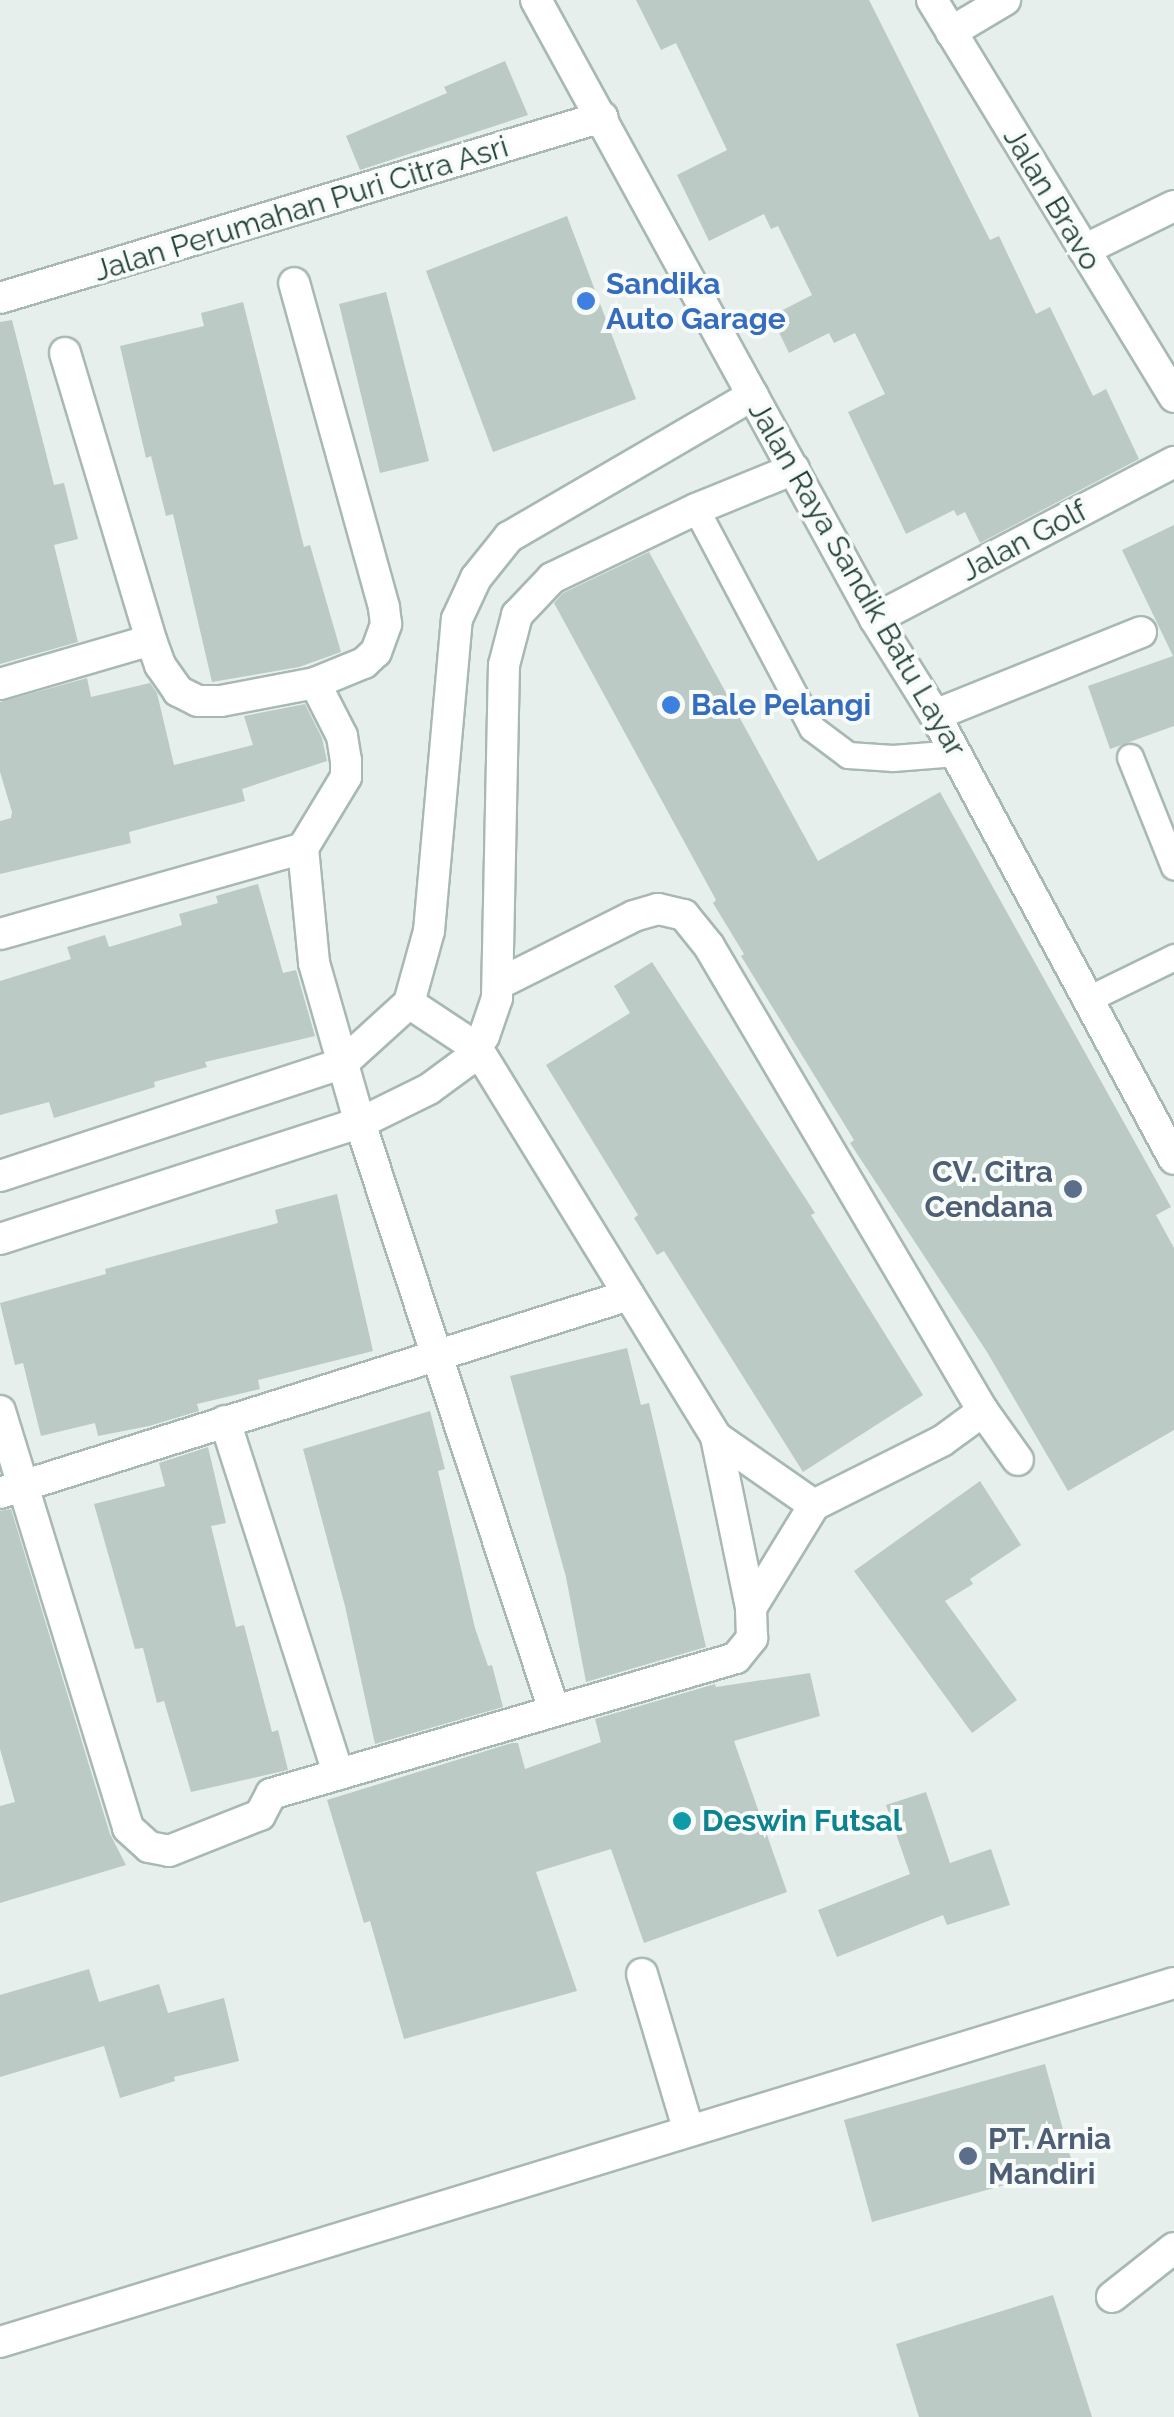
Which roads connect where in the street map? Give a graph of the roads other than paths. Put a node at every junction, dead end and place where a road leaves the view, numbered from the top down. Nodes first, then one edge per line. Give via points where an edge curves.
1 (536, 0) edge
2 (932, 0) edge
3 (1005, 0) edge
4 (951, 32) junction
5 (602, 117) junction
6 (1174, 206) edge
7 (1084, 250) junction
8 (294, 283) dead end
9 (0, 298) edge
10 (65, 352) dead end
11 (753, 395) junction
12 (1174, 397) edge
13 (1174, 462) edge
14 (794, 470) junction
15 (696, 509) junction
16 (457, 619) junction
17 (875, 619) junction
18 (510, 631) junction
19 (1141, 632) dead end
20 (151, 640) junction
21 (314, 683) junction
22 (0, 684) edge
23 (935, 714) junction
24 (956, 752) junction
25 (1130, 757) dead end
26 (303, 848) junction
27 (1174, 867) edge
28 (0, 934) edge
29 (1174, 957) edge
30 (498, 984) junction
31 (1088, 999) junction
32 (409, 1004) junction
33 (477, 1048) junction
34 (342, 1063) junction
35 (360, 1122) junction
36 (1174, 1159) edge
37 (0, 1176) edge
38 (0, 1239) edge
39 (629, 1295) junction
40 (438, 1356) junction
41 (0, 1411) edge
42 (983, 1411) junction
43 (225, 1421) junction
44 (716, 1437) junction
45 (1018, 1460) dead end
46 (13, 1490) edge
47 (814, 1506) junction
48 (751, 1608) junction
49 (554, 1710) junction
50 (338, 1774) junction
51 (642, 1974) dead end
52 (1174, 1982) edge
53 (688, 2128) junction
54 (1174, 2248) edge
55 (1112, 2297) dead end
56 (0, 2342) edge

1 - 5 street, Jalan Raya Sandik Batu Layar
2 - 4 street, Jalan Bravo
3 - 4 street
4 - 7 street, Jalan Bravo
5 - 9 street, Jalan Perumahan Puri Citra Asri
5 - 11 street, Jalan Raya Sandik Batu Layar
6 - 7 street
7 - 12 street, Jalan Bravo
8 - 21 street via 386,624 384,639 364,663
10 - 20 street
11 - 14 street, Jalan Raya Sandik Batu Layar
11 - 16 street via 510,537 476,578
13 - 17 street, Jalan Golf
14 - 15 street
14 - 17 street, Jalan Raya Sandik Batu Layar
15 - 18 street via 552,578 526,601
15 - 24 lane via 812,728 848,755
16 - 18 street
16 - 32 street via 428,931
17 - 23 street, Jalan Raya Sandik Batu Layar
18 - 30 street
19 - 23 street
20 - 21 street via 170,683 198,701
20 - 22 street
21 - 26 street via 342,736 346,778
23 - 24 street, Jalan Raya Sandik Batu Layar
24 - 31 street, Jalan Raya Sandik Batu Layar
25 - 27 lane
26 - 28 street
26 - 34 street via 314,963
29 - 31 lane
30 - 33 street
30 - 42 street via 634,916 658,909 684,915 709,946
31 - 36 street, Jalan Raya Sandik Batu Layar
32 - 33 street
32 - 34 street
33 - 35 street via 452,1075
33 - 39 street
34 - 35 street
34 - 37 street
35 - 38 street
35 - 40 street
39 - 40 street
39 - 44 street
40 - 43 street
40 - 49 street
41 - 46 street
42 - 45 street
42 - 47 street via 942,1440
43 - 46 street
43 - 50 street
44 - 47 street
44 - 48 street
46 - 50 street via 136,1837 169,1851 260,1815 270,1794
47 - 48 street
48 - 49 street via 752,1638 736,1658
49 - 50 street
51 - 53 street
52 - 53 street
53 - 56 street
54 - 55 street

